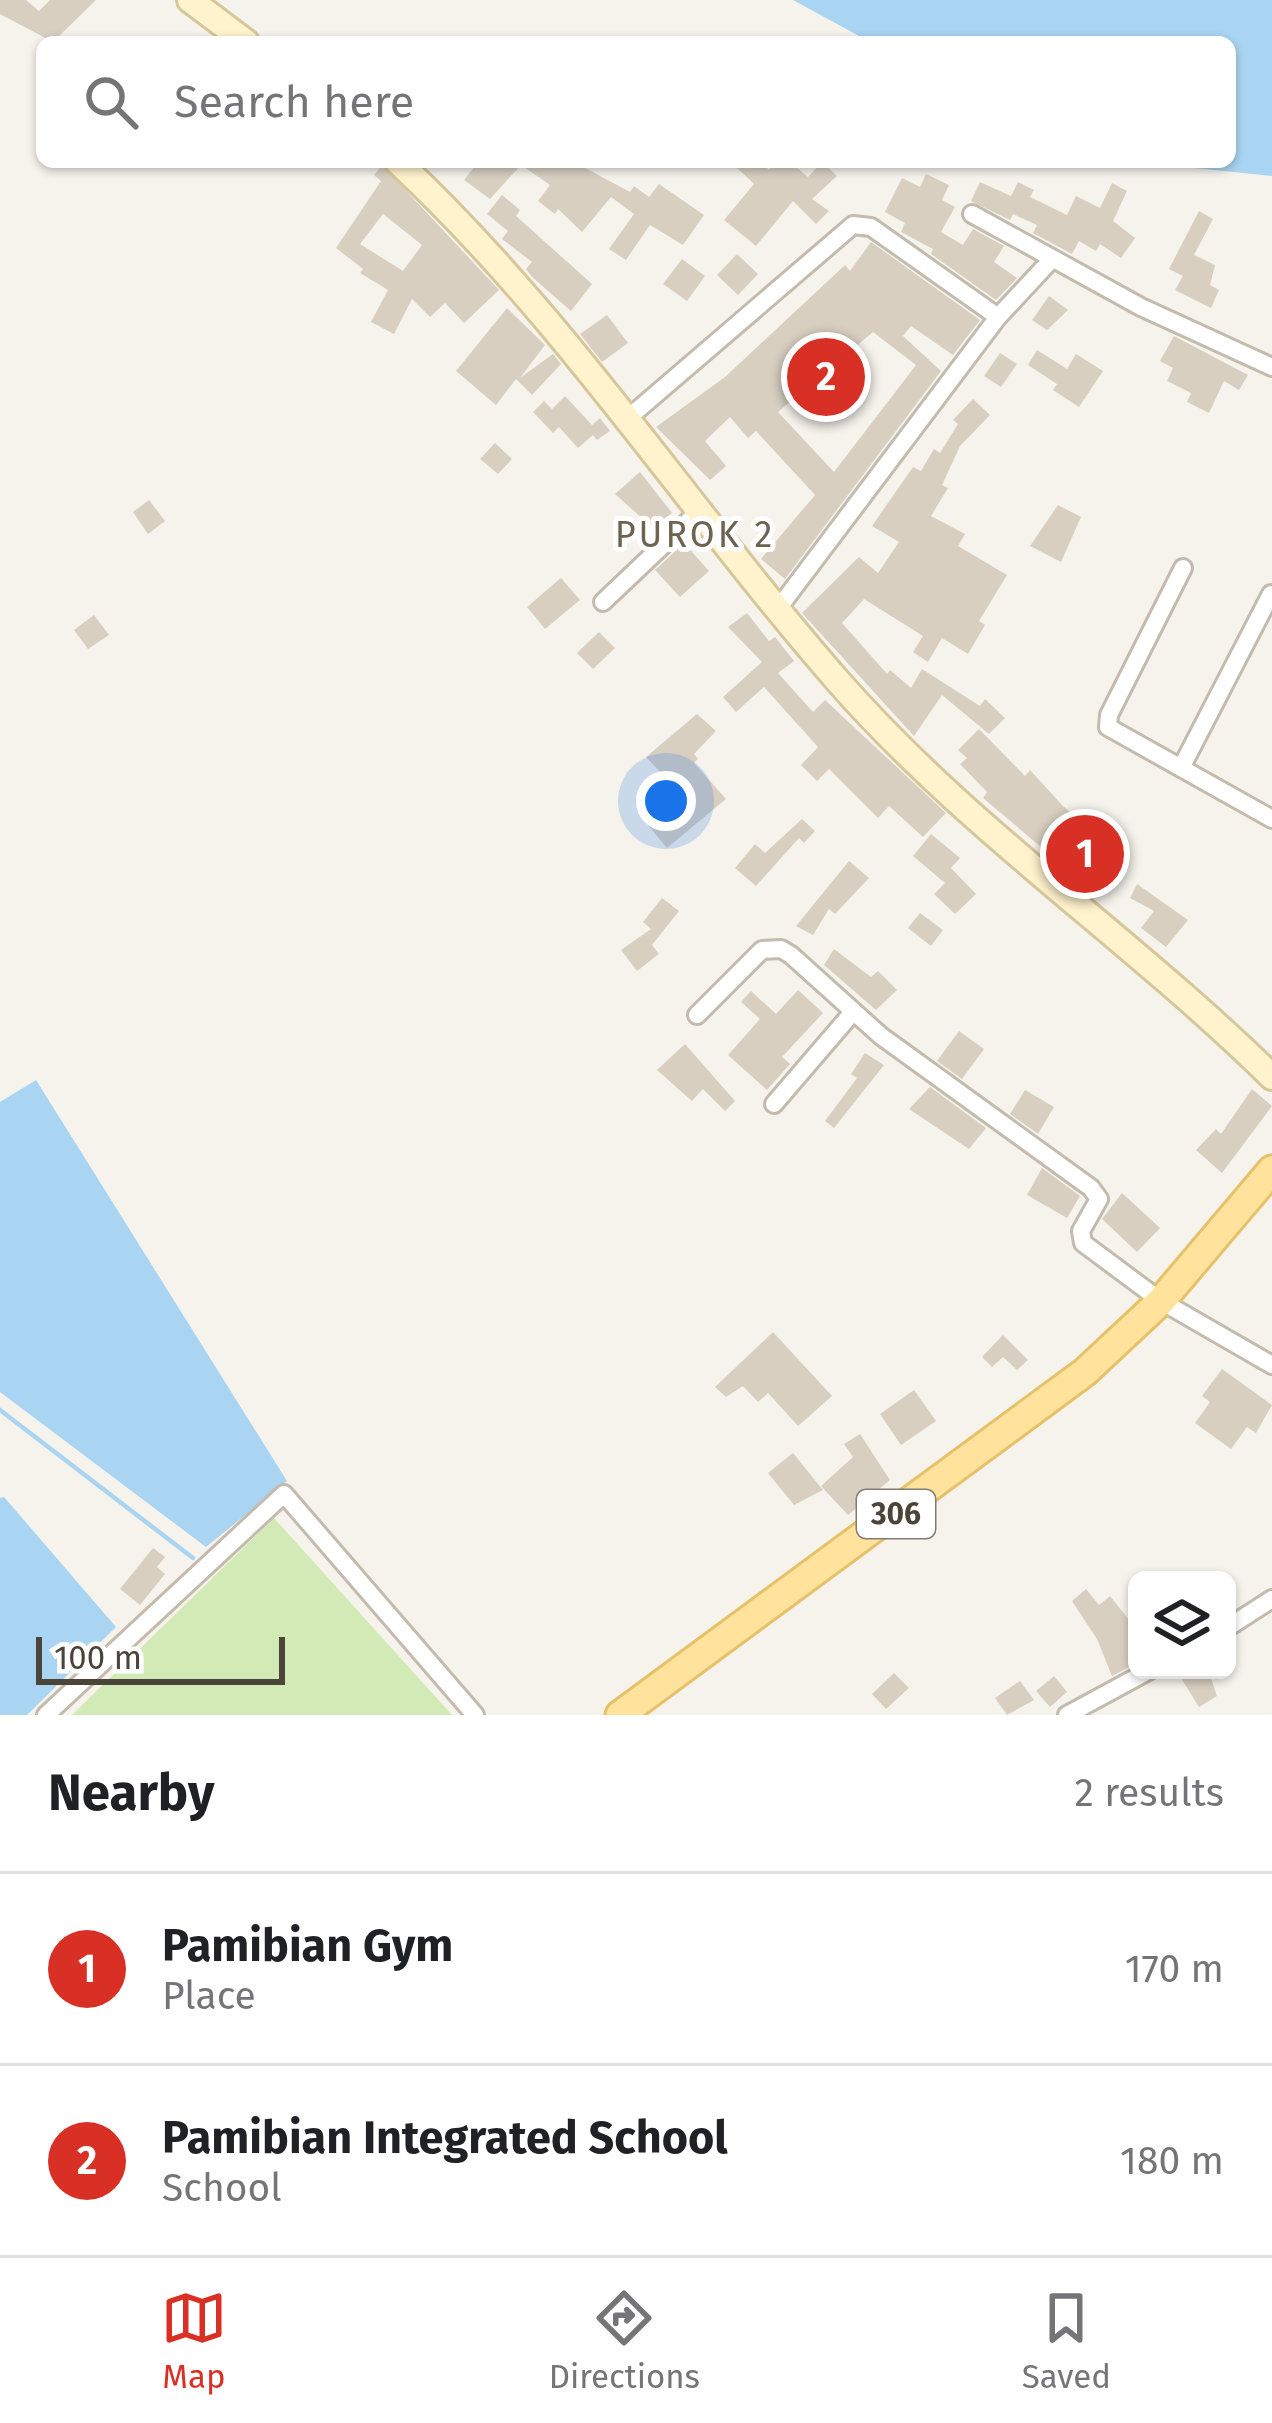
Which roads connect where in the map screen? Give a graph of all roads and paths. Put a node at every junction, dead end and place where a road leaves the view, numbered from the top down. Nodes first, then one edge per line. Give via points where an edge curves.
1 (190, 0) edge
2 (238, 36) edge
3 (404, 168) edge
4 (972, 214) dead end
5 (1051, 260) junction
6 (998, 317) junction
7 (1272, 367) edge
8 (627, 419) junction
9 (699, 511) junction
10 (1183, 568) dead end
11 (1271, 594) edge
12 (603, 602) dead end
13 (780, 606) junction
14 (1180, 768) junction
15 (1272, 819) edge
16 (853, 1012) junction
17 (698, 1015) dead end
18 (1272, 1077) edge
19 (774, 1104) dead end
20 (1272, 1170) edge
21 (1161, 1301) junction
22 (1272, 1365) edge
23 (1272, 1599) edge
24 (1236, 1622) edge
25 (1133, 1679) edge
26 (46, 1715) edge
27 (475, 1715) edge
28 (620, 1715) edge
29 (1067, 1715) edge

1 - 2 street
3 - 8 street via 469,228
4 - 5 street
5 - 6 street
5 - 7 street
6 - 8 street via 871,227 853,225
6 - 13 street
8 - 9 street
9 - 12 street
9 - 13 street
10 - 14 street via 1107,722
11 - 14 street
13 - 18 street via 883,729
14 - 15 street
16 - 17 street via 791,955 770,947
16 - 19 street
16 - 21 street via 1090,1188 1099,1199 1083,1243
20 - 21 main road, 306
21 - 22 street
21 - 28 main road, 306 via 1040,1409
23 - 24 street
25 - 29 street
26 - 27 street via 284,1494

